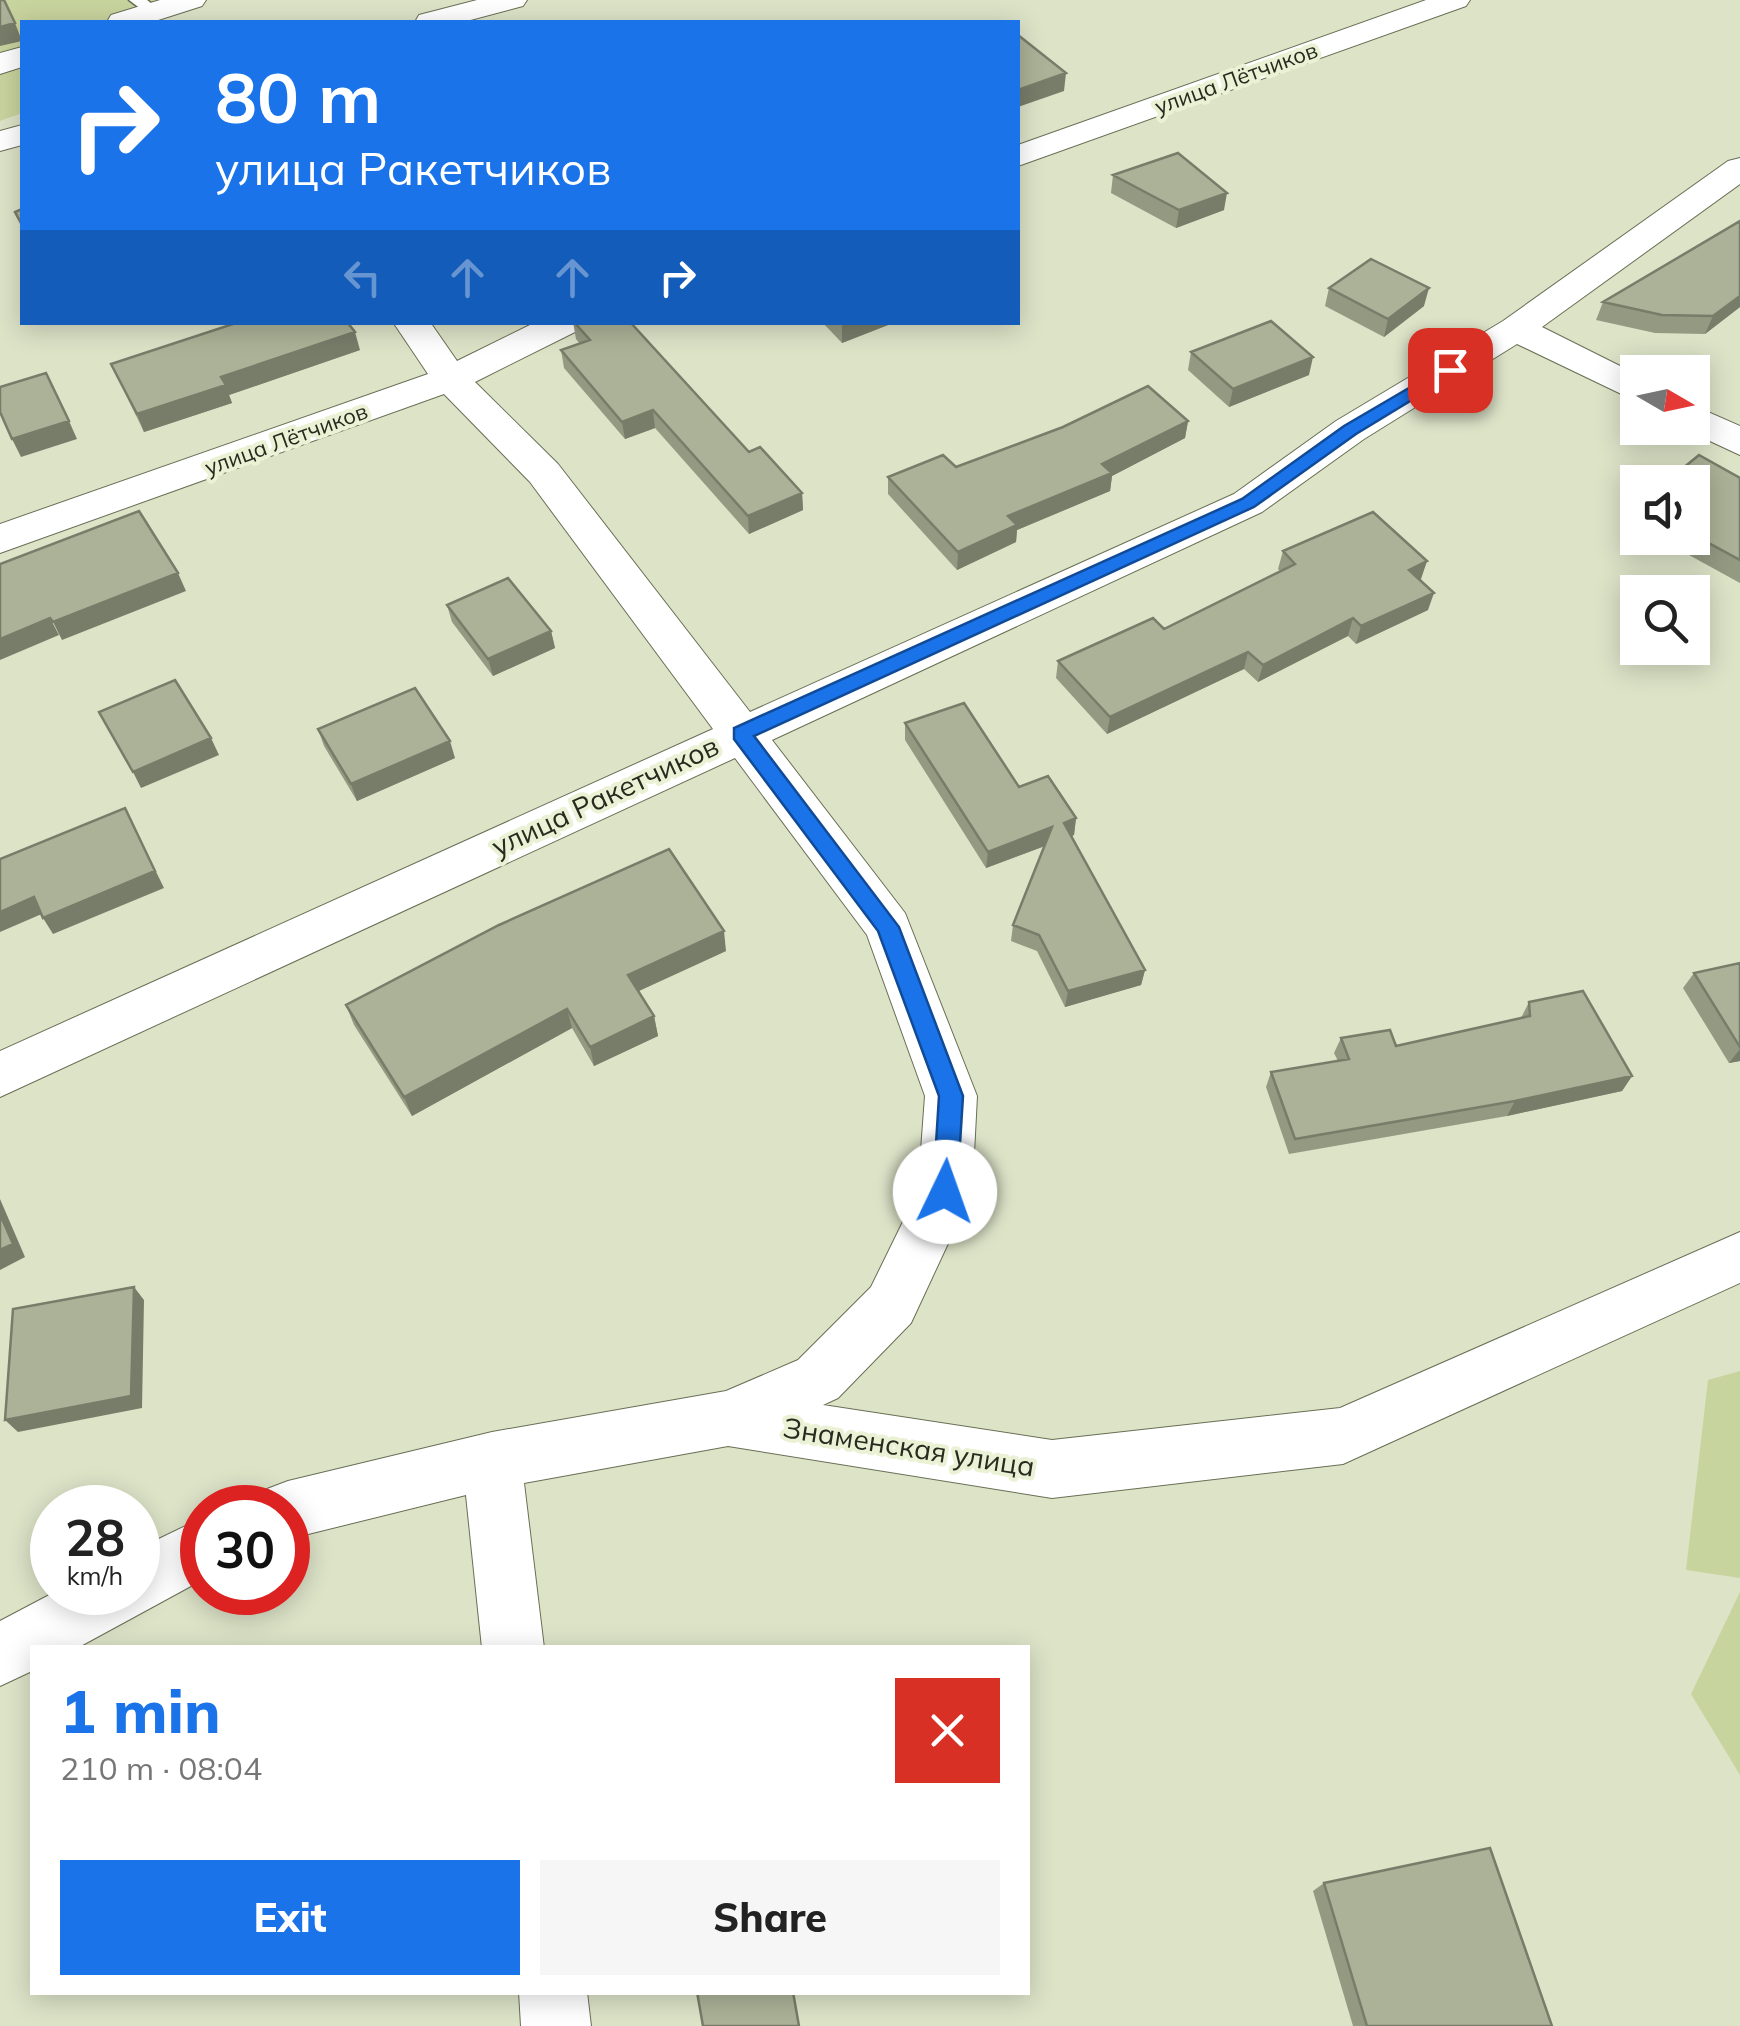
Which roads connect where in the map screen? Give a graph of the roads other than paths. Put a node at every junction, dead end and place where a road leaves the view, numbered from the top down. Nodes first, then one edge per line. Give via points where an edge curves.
1 (191, 0) edge
2 (512, 0) edge
3 (1455, 0) edge
4 (145, 6) edge
5 (437, 20) edge
6 (1020, 155) edge
7 (1740, 168) edge
8 (413, 325) edge
9 (560, 325) edge
10 (1516, 329) junction
11 (450, 379) junction
12 (1620, 381) edge
13 (1710, 427) edge
14 (1740, 442) edge
15 (0, 539) edge
16 (741, 734) junction
17 (0, 1075) edge
18 (1740, 1257) edge
19 (728, 1418) junction
20 (492, 1460) junction
21 (310, 1505) edge
22 (75, 1615) edge
23 (513, 1645) edge
24 (0, 1655) edge
25 (552, 1995) edge
26 (556, 2026) edge

1 - 4 street
2 - 5 street
3 - 6 street, улица Лётчиков
7 - 10 street, улица Ракетчиков
8 - 11 street
9 - 11 street, улица Лётчиков
10 - 12 street
10 - 16 street, улица Ракетчиков via 1350,430 1248,503
11 - 15 street, улица Лётчиков
11 - 16 street via 544,473
13 - 14 street
16 - 17 street, улица Ракетчиков
16 - 19 street via 888,927 951,1096 945,1192 891,1304 818,1378
18 - 19 street, Знаменская улица via 1343,1436 1052,1469
19 - 20 street, Знаменская улица
20 - 21 street, Знаменская улица
20 - 23 street
22 - 24 street
25 - 26 street

